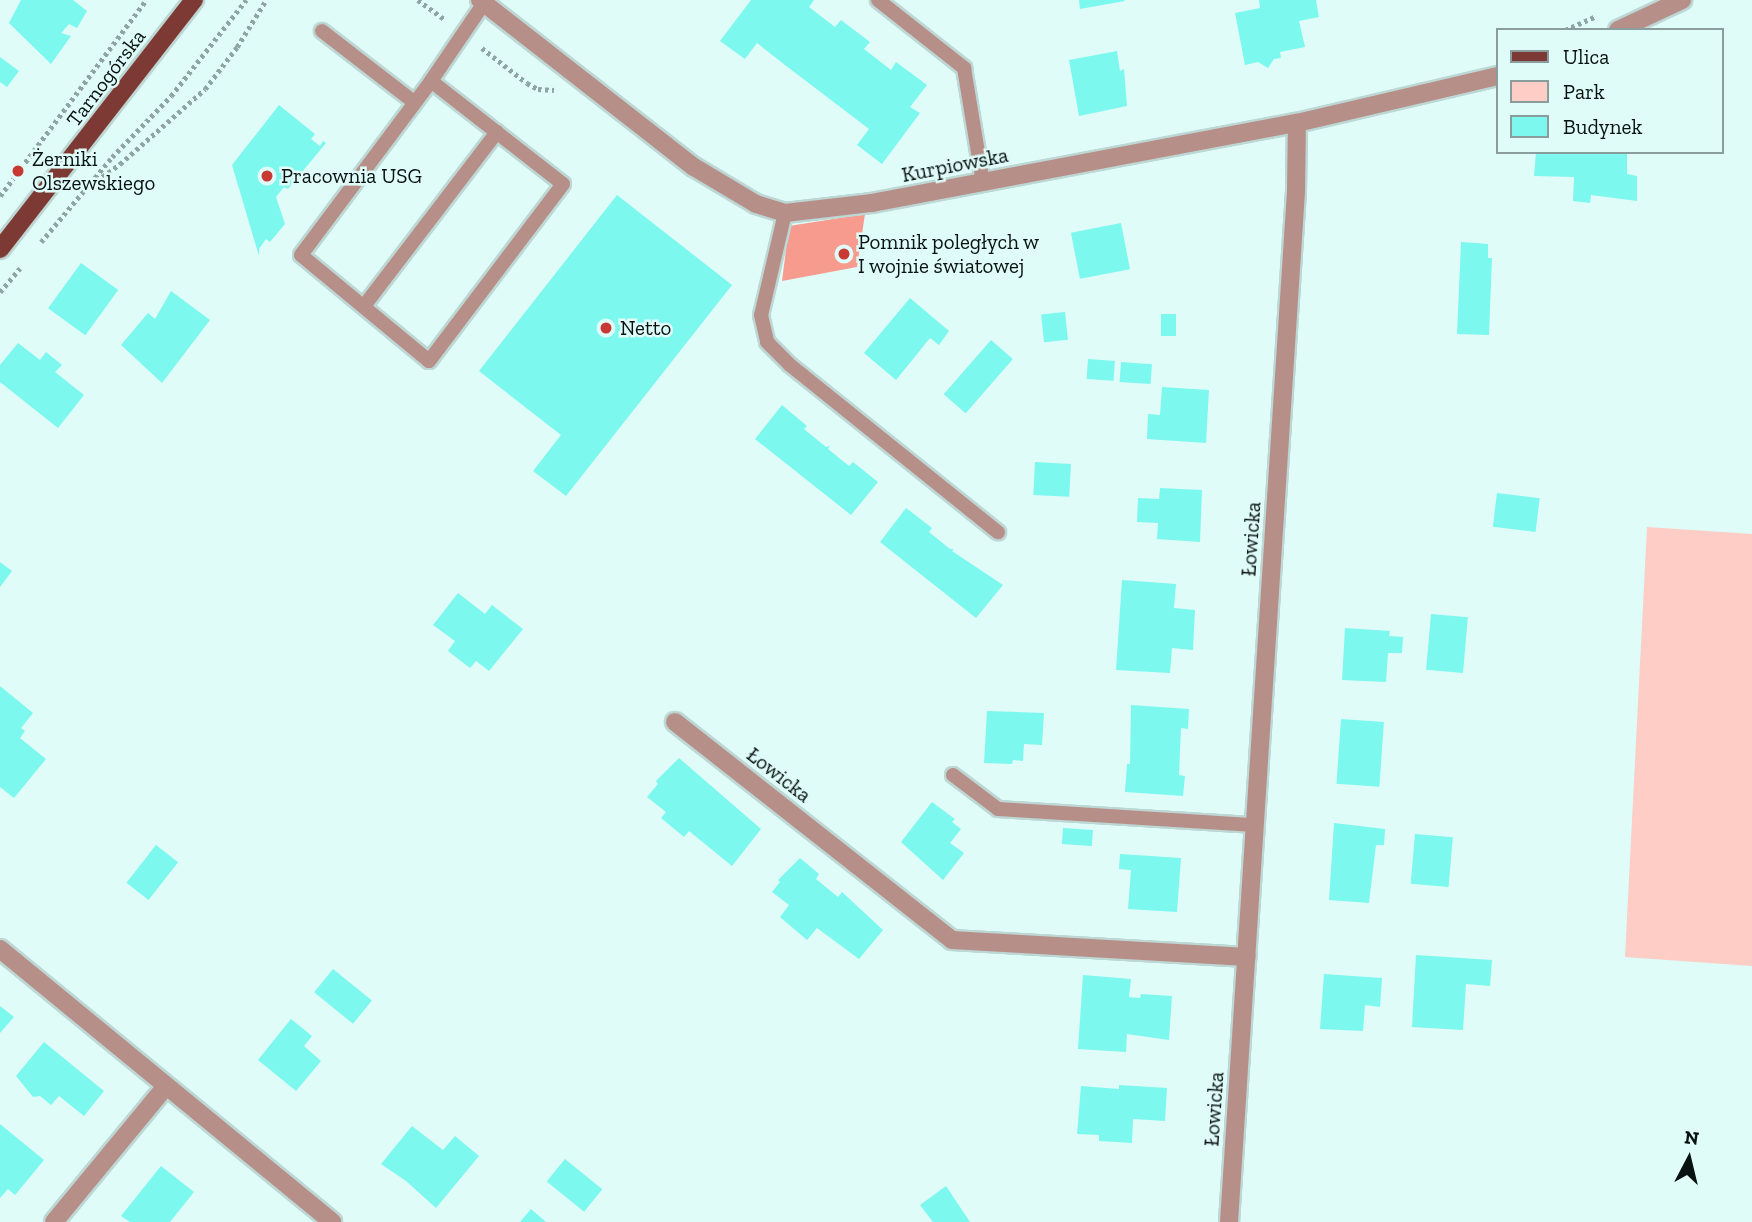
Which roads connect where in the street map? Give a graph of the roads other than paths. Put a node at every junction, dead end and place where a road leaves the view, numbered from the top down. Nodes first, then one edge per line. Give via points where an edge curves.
1 (194, 0) edge
2 (877, 0) edge
3 (1682, 0) edge
4 (482, 1) edge
5 (1622, 28) edge
6 (321, 31) dead end
7 (1496, 76) edge
8 (431, 80) junction
9 (414, 102) junction
10 (1297, 123) junction
11 (496, 132) junction
12 (983, 183) junction
13 (785, 213) junction
14 (0, 249) edge
15 (364, 306) junction
16 (998, 532) dead end
17 (675, 722) dead end
18 (953, 775) dead end
19 (1255, 825) junction
20 (0, 949) edge
21 (1247, 957) junction
22 (166, 1086) junction
23 (54, 1222) edge
24 (332, 1222) edge
25 (1230, 1222) edge

1 - 14 main road, Tarnogórska
2 - 12 lane via 964,68
3 - 5 street
4 - 8 lane
4 - 13 street, Kurpiowska via 694,167 756,204
6 - 9 lane
7 - 10 street, Kurpiowska
8 - 9 lane
8 - 11 lane
9 - 15 lane via 301,255
10 - 12 street, Kurpiowska
10 - 19 street, Łowicka
11 - 15 lane
11 - 15 lane via 563,184 429,361
12 - 13 street, Kurpiowska
13 - 16 lane via 761,315 767,342
17 - 21 street, Łowicka via 952,940
18 - 19 lane via 998,809
19 - 21 street, Łowicka
20 - 22 street
21 - 25 street, Łowicka
22 - 23 street
22 - 24 street

